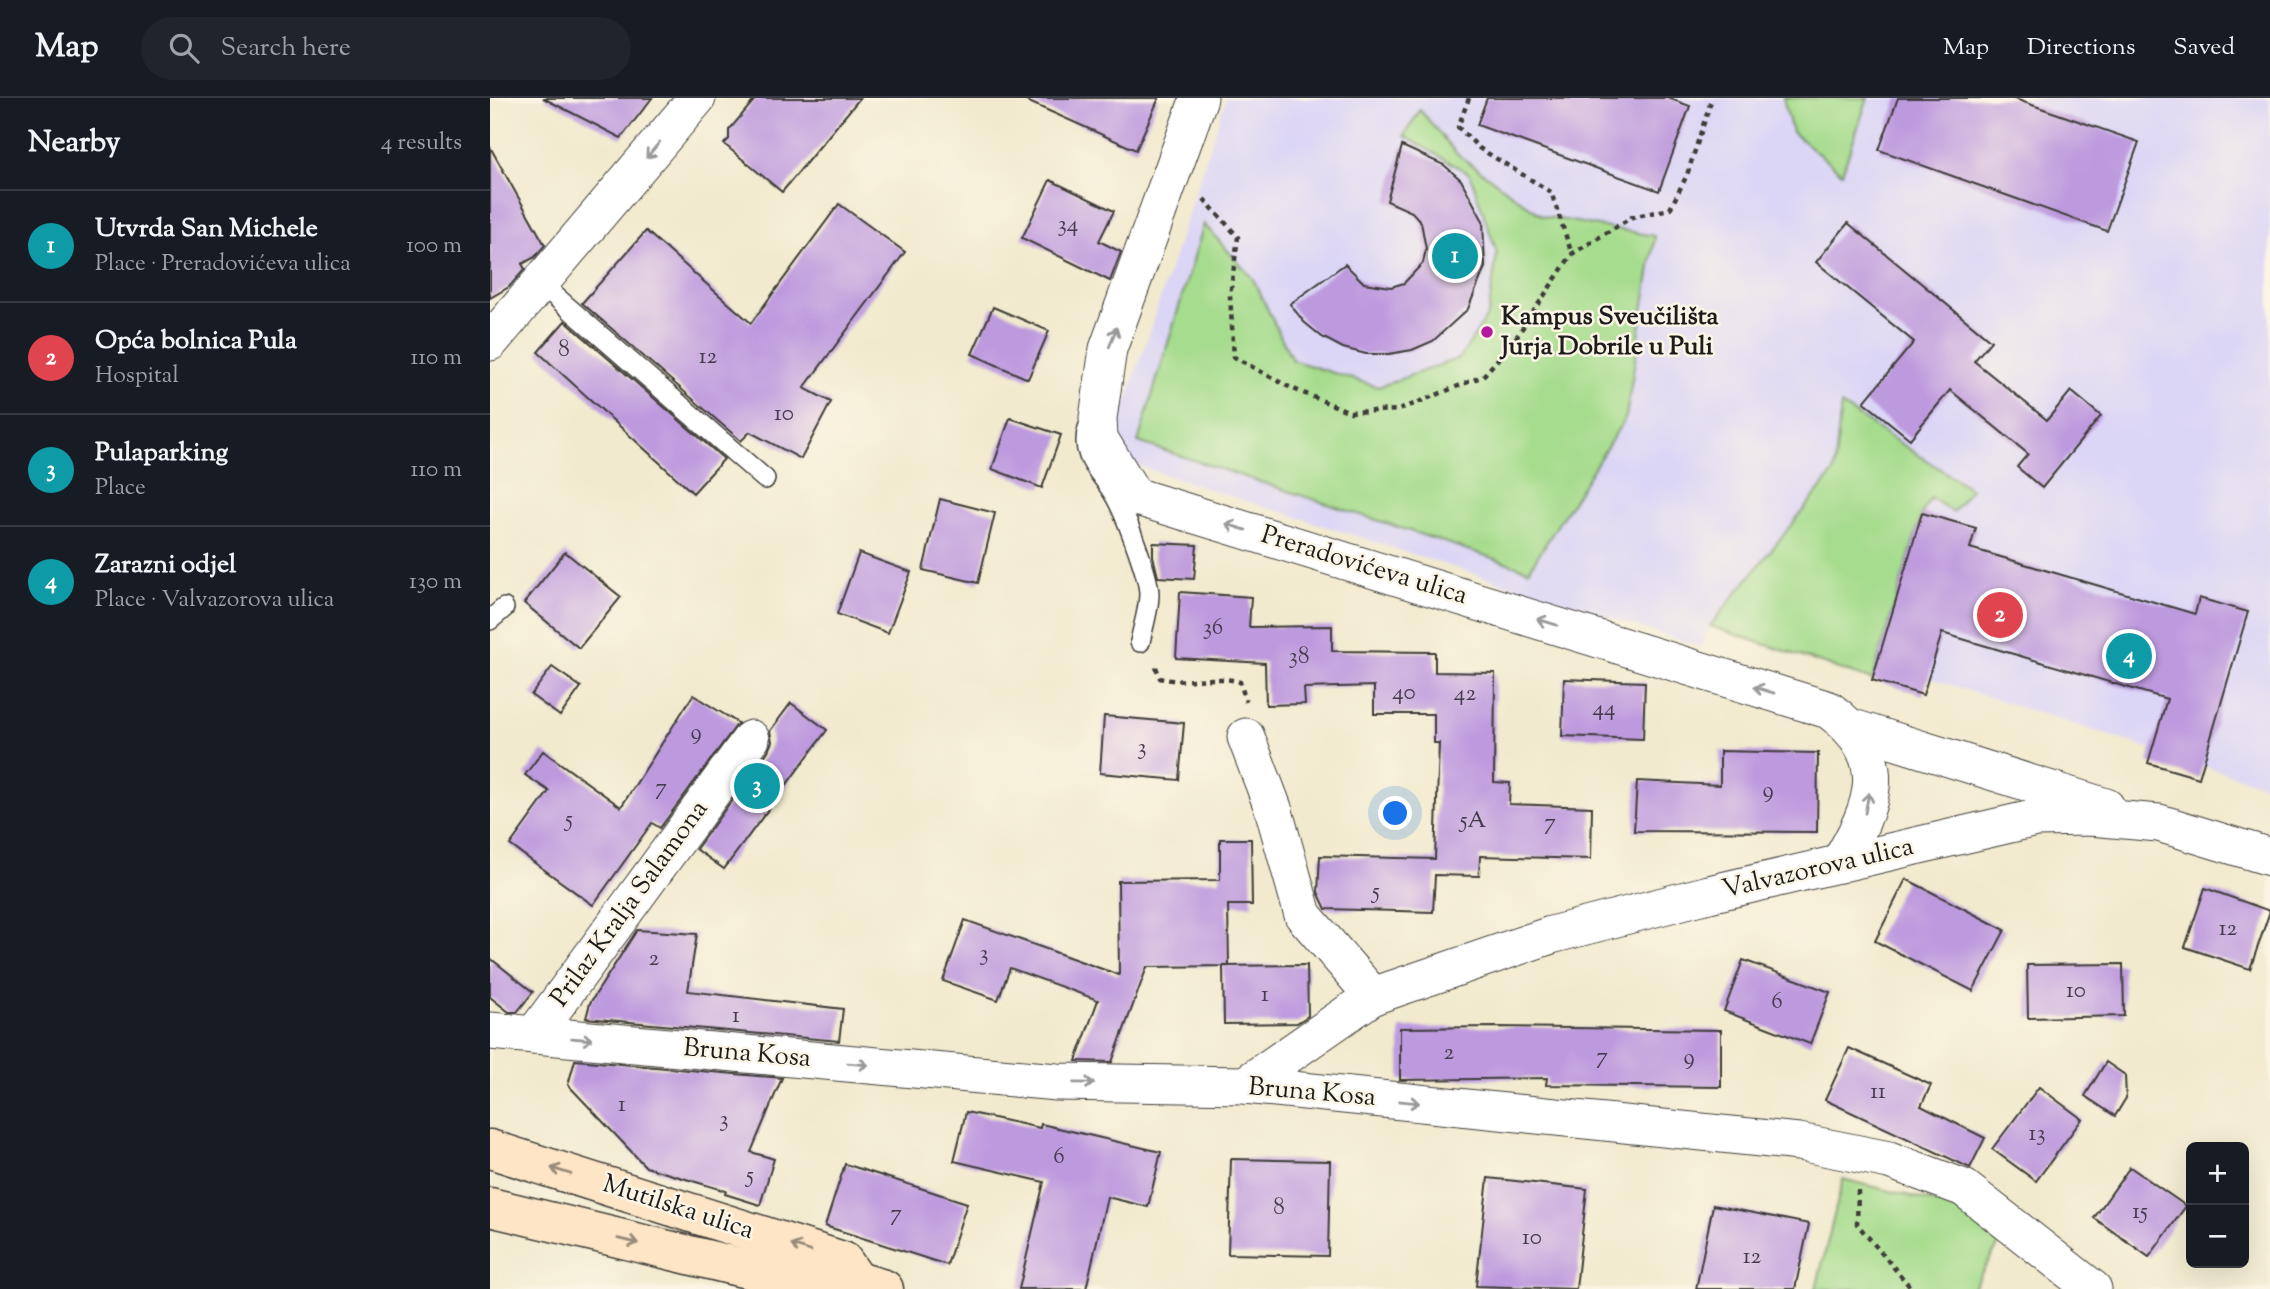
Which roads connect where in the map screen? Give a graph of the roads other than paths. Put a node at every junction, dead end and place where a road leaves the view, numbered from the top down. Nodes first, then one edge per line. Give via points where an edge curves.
1 (697, 98) edge
2 (1199, 98) edge
3 (540, 283) junction
4 (490, 342) edge
5 (1101, 391) junction
6 (765, 479) dead end
7 (1140, 642) road end
8 (1853, 728) junction
9 (1246, 737) road end
10 (751, 739) dead end
11 (2159, 823) junction
12 (2270, 858) edge
13 (1839, 864) junction
14 (1373, 996) junction
15 (490, 1031) edge
16 (534, 1035) junction
17 (1245, 1085) junction
18 (490, 1149) edge
19 (490, 1207) edge
20 (866, 1286) edge
21 (2093, 1289) edge

1 -> 3 street
5 -> 2 street, Preradovićeva ulica via 1108,349
3 - 4 street
3 - 6 lane
5 - 7 lane via 1086,449 1115,494 1144,573 1149,593
8 -> 5 street, Preradovićeva ulica via 1829,710 1134,496 1099,438
8 - 11 street
13 -> 8 street, Preradovićeva ulica via 1868,808 1868,751
9 - 14 street via 1273,808 1303,915
10 - 16 street, Prilaz Kralja Salamona
11 - 12 street, Valvazorova ulica
11 - 13 street, Valvazorova ulica via 2036,818
13 - 14 street, Valvazorova ulica via 1551,935
14 - 17 street, Valvazorova ulica
15 - 16 street, Bruna Kosa
16 -> 17 street, Bruna Kosa via 1057,1082
17 -> 21 street, Bruna Kosa via 1799,1142 1889,1160 1964,1188
20 -> 18 main road, Mutilska ulica via 843,1261
19 -> 20 main road, Mutilska ulica via 806,1283

